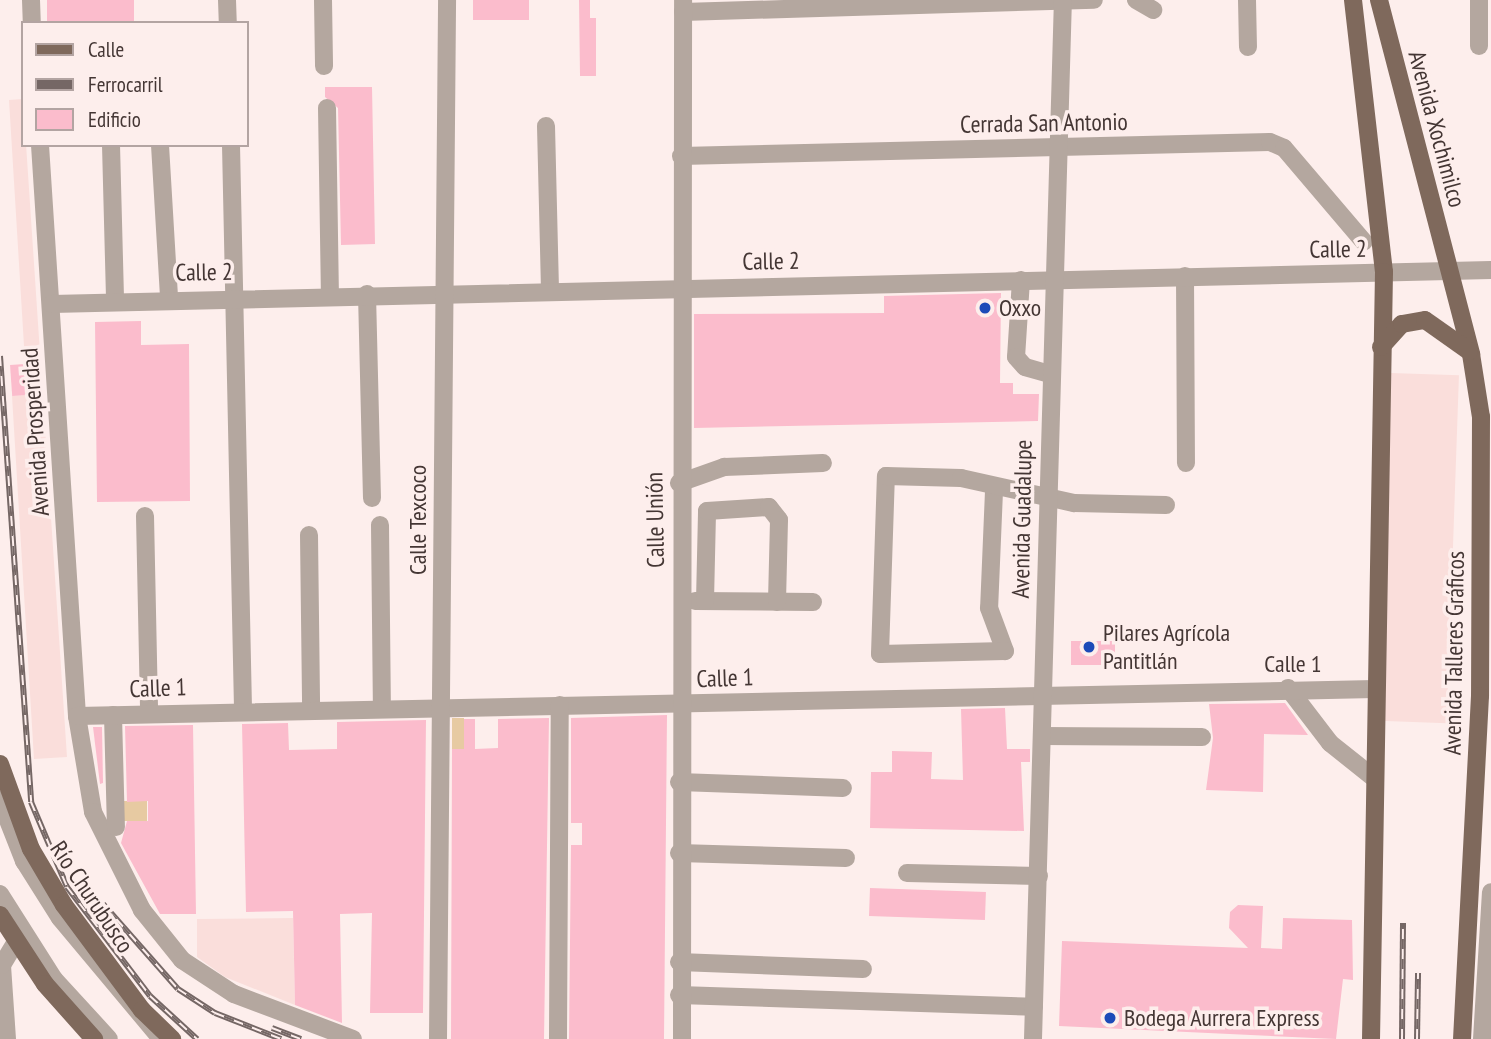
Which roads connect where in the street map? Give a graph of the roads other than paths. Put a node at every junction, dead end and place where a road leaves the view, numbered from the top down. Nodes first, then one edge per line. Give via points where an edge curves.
1 (31, 0) edge
2 (227, 0) edge
3 (323, 0) edge
4 (447, 0) edge
5 (1094, 0) edge
6 (1136, 0) edge
7 (1247, 0) edge
8 (1353, 0) edge
9 (1379, 0) edge
10 (1479, 0) edge
11 (1063, 1) edge
12 (683, 6) edge
13 (1153, 10) dead end
14 (32, 21) edge
15 (228, 21) edge
16 (1479, 46) dead end
17 (1248, 47) dead end
18 (324, 66) dead end
19 (327, 108) dead end
20 (546, 126) dead end
21 (40, 147) edge
22 (111, 147) edge
23 (160, 147) edge
24 (231, 147) edge
25 (1056, 147) junction
26 (681, 156) junction
27 (1364, 242) dead end
28 (1491, 270) edge
29 (1450, 271) junction
30 (1384, 272) junction
31 (1185, 276) junction
32 (1052, 278) junction
33 (1021, 280) junction
34 (679, 288) junction
35 (550, 292) junction
36 (330, 294) junction
37 (367, 294) junction
38 (443, 294) junction
39 (235, 296) junction
40 (169, 297) junction
41 (115, 301) junction
42 (52, 304) junction
43 (1381, 347) junction
44 (1471, 354) junction
45 (1051, 374) junction
46 (823, 463) dead end
47 (1186, 463) dead end
48 (679, 483) junction
49 (994, 491) junction
50 (1047, 492) junction
51 (372, 498) dead end
52 (1166, 505) dead end
53 (145, 516) dead end
54 (380, 525) dead end
55 (309, 535) dead end
56 (681, 600) junction
57 (705, 601) junction
58 (777, 602) junction
59 (813, 602) dead end
60 (1485, 651) edge
61 (1289, 688) junction
62 (1375, 689) junction
63 (1043, 692) junction
64 (1487, 695) edge
65 (680, 704) junction
66 (560, 705) junction
67 (443, 706) junction
68 (311, 708) junction
69 (382, 708) junction
70 (243, 709) junction
71 (149, 713) junction
72 (113, 715) junction
73 (77, 716) junction
74 (1042, 736) junction
75 (1202, 737) dead end
76 (0, 764) edge
77 (1374, 778) junction
78 (679, 782) junction
79 (843, 788) dead end
80 (0, 800) edge
81 (116, 827) dead end
82 (679, 853) junction
83 (846, 858) dead end
84 (907, 873) dead end
85 (1039, 876) junction
86 (1471, 879) junction
87 (0, 894) edge
88 (1490, 897) edge
89 (0, 915) edge
90 (16, 942) junction
91 (679, 962) junction
92 (863, 969) dead end
93 (679, 995) junction
94 (1034, 1007) junction
95 (7, 1039) edge
96 (94, 1039) edge
97 (109, 1039) edge
98 (161, 1039) edge
99 (172, 1039) edge
100 (352, 1039) edge
101 (438, 1039) edge
102 (558, 1039) edge
103 (682, 1039) edge
104 (1033, 1039) edge
105 (1371, 1039) edge
106 (1462, 1039) edge
107 (1482, 1039) edge

1 - 14 street
2 - 15 street
3 - 18 street
4 - 38 street, Calle Texcoco
5 - 11 street
6 - 13 street
7 - 17 street
8 - 30 main road
9 - 29 main road, Avenida Xochimilco
10 - 16 street
11 - 12 street
11 - 25 street, Avenida Guadalupe
12 - 26 street, Calle Unión
19 - 36 street
20 - 35 street
21 - 42 street, Avenida Prosperidad
22 - 41 street
23 - 40 street
24 - 39 street
25 - 26 street, Cerrada San Antonio
25 - 27 street, Cerrada San Antonio via 1275,142
25 - 32 street, Avenida Guadalupe
26 - 34 street, Calle Unión
28 - 29 street, Calle 2
29 - 30 street, Calle 2
29 - 44 main road, Avenida Talleres Gráficos
30 - 31 street, Calle 2
30 - 43 main road
31 - 32 street, Calle 2
31 - 47 street
32 - 33 street, Calle 2
32 - 45 street, Avenida Guadalupe
33 - 34 street, Calle 2
33 - 45 street via 1016,357 1025,367
34 - 35 street, Calle 2
34 - 48 street, Calle Unión
35 - 38 street, Calle 2
36 - 37 street, Calle 2
36 - 39 street, Calle 2
37 - 38 street, Calle 2
37 - 51 street
38 - 67 street, Calle Texcoco
39 - 40 street, Calle 2
39 - 70 street
40 - 41 street, Calle 2
41 - 42 street, Calle 2
42 - 73 street, Avenida Prosperidad
43 - 44 main road via 1402,324 1425,320
43 - 62 main road
44 - 60 main road, Avenida Talleres Gráficos via 1481,427
45 - 50 street, Avenida Guadalupe
46 - 48 street via 724,467
48 - 56 street, Calle Unión
49 - 49 street via 989,608 1005,651 880,653 886,476 961,478
49 - 50 street
50 - 52 street via 1074,503
50 - 63 street, Avenida Guadalupe
53 - 71 street
54 - 69 street
55 - 68 street
56 - 57 street
56 - 65 street, Calle Unión
57 - 58 street
57 - 58 street via 707,511 769,507 779,520
58 - 59 street
60 - 64 main road, Avenida Talleres Gráficos
61 - 62 street, Calle 1
61 - 63 street, Calle 1
61 - 77 street via 1330,743
62 - 77 main road
63 - 65 street, Calle 1
63 - 74 street, Avenida Guadalupe
64 - 86 main road, Avenida Talleres Gráficos
65 - 66 street, Calle 1
65 - 78 street, Calle Unión
66 - 67 street, Calle 1
66 - 102 street
67 - 69 street, Calle 1
67 - 101 street, Calle Texcoco
68 - 69 street, Calle 1
68 - 70 street, Calle 1
70 - 71 street, Calle 1
71 - 72 street, Calle 1
72 - 73 street, Calle 1
72 - 81 street
73 - 100 street, Avenida Prosperidad via 93,812 160,937 220,987
74 - 75 street
74 - 85 street, Avenida Guadalupe
76 - 99 main road, Río Churubusco via 31,849 64,905
77 - 105 main road
78 - 79 street
78 - 82 street, Calle Unión
80 - 98 street via 24,861 60,918
82 - 83 street
82 - 91 street, Calle Unión
84 - 85 street
85 - 94 street, Avenida Guadalupe
86 - 88 street
86 - 106 main road, Avenida Talleres Gráficos
87 - 97 street via 54,979
88 - 107 street
89 - 90 main road
90 - 95 street via 2,965
90 - 96 main road
91 - 92 street
91 - 93 street, Calle Unión
93 - 94 street
93 - 103 street, Calle Unión
94 - 104 street, Avenida Guadalupe

